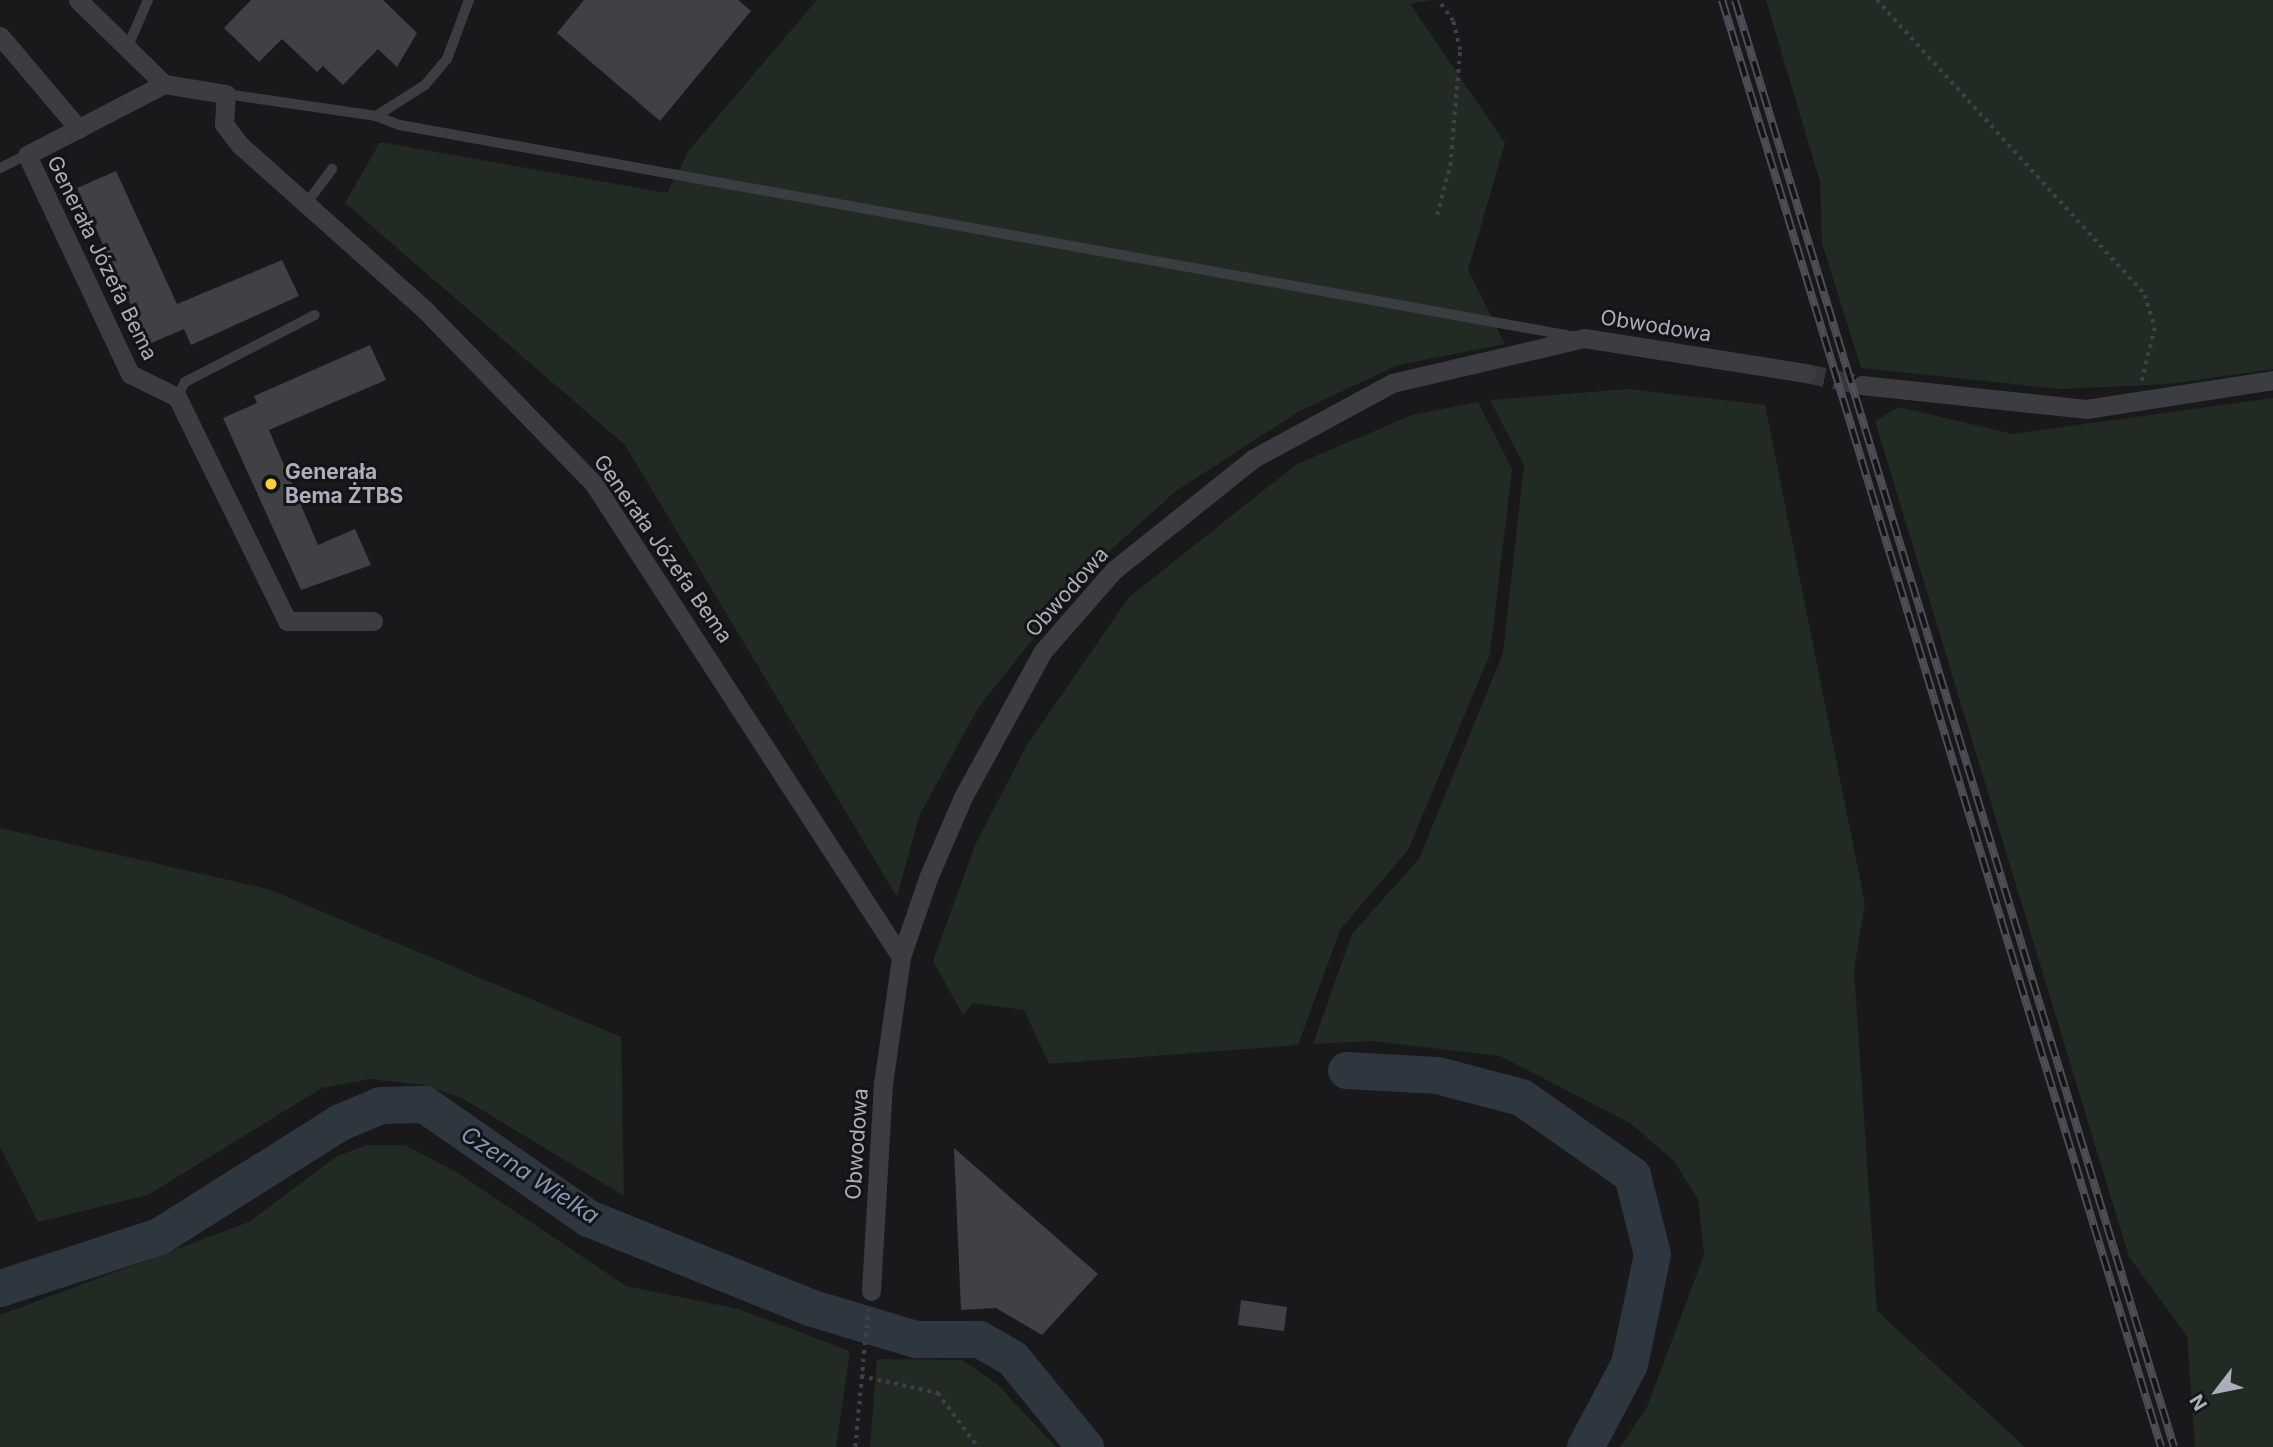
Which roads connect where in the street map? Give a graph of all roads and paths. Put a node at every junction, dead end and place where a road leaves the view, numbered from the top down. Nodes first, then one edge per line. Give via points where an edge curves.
1 (78, 0) edge
2 (148, 0) edge
3 (469, 0) edge
4 (1438, 0) edge
5 (1877, 0) edge
6 (0, 36) edge
7 (128, 46) junction
8 (164, 84) junction
9 (226, 94) junction
10 (376, 116) junction
11 (79, 129) junction
12 (27, 155) junction
13 (0, 168) edge
14 (332, 169) dead end
15 (306, 204) junction
16 (1437, 215) dead end
17 (315, 315) dead end
18 (1584, 338) junction
19 (1806, 373) tunnel mouth
20 (2273, 380) edge
21 (1862, 386) tunnel mouth
22 (177, 397) junction
23 (2139, 403) junction
24 (373, 621) dead end
25 (901, 957) junction
26 (870, 1291) joint
27 (861, 1376) junction
28 (855, 1447) edge
29 (978, 1447) edge

1 - 7 street
2 - 7 lane
3 - 10 lane via 447,60 425,85
4 - 16 path via 1453,21 1460,50 1450,166
5 - 23 path via 2145,295 2155,328
6 - 11 street, Generała Józefa Bema
7 - 8 street
8 - 9 street
8 - 11 street, Generała Józefa Bema
9 - 10 lane
9 - 15 street, Generała Józefa Bema via 224,124
10 - 18 lane via 400,125
11 - 12 street, Generała Józefa Bema
12 - 13 lane, Generała Józefa Bema
12 - 22 street, Generała Józefa Bema via 130,374
14 - 15 lane
15 - 25 street, Generała Józefa Bema via 426,311 593,484
17 - 22 lane via 185,382
18 - 19 street, Obwodowa
18 - 25 street, Obwodowa via 1392,383 1323,418 1203,493 1114,570 1043,651 963,797
20 - 23 street
21 - 23 street via 2045,407
22 - 24 street via 287,621
25 - 26 street, Obwodowa via 883,1084
26 - 27 path
27 - 28 path
27 - 29 path via 938,1393

